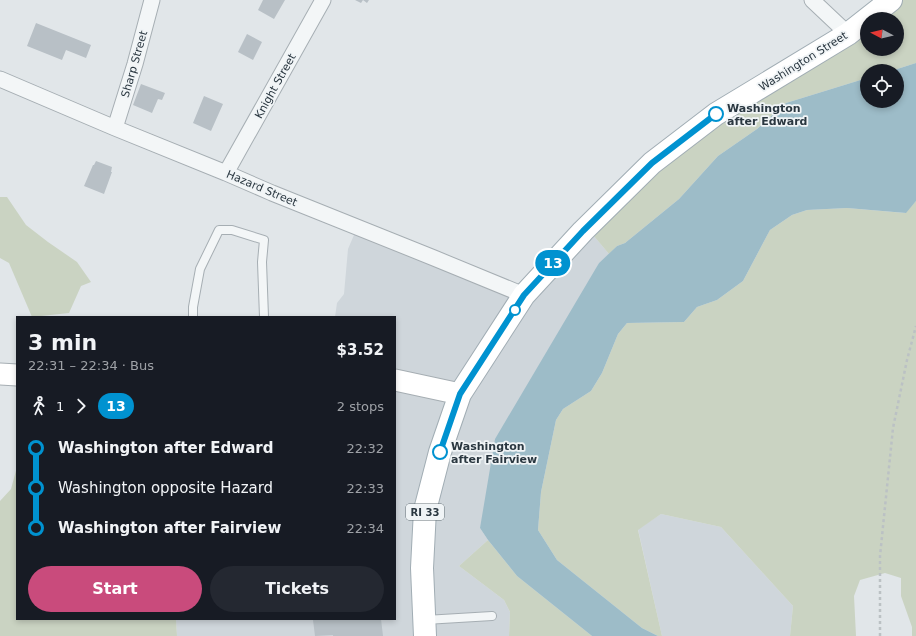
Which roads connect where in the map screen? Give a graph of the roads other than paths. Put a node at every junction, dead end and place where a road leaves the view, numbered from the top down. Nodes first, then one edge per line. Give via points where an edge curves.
1 (152, 0) edge
2 (323, 0) edge
3 (812, 0) edge
4 (891, 0) edge
5 (848, 34) junction
6 (0, 79) edge
7 (115, 128) junction
8 (226, 173) junction
9 (524, 295) junction
10 (193, 316) edge
11 (264, 316) edge
12 (0, 374) edge
13 (16, 375) edge
14 (396, 380) edge
15 (460, 394) junction
16 (492, 616) dead end
17 (425, 628) edge

1 - 7 street, Sharp Street
2 - 8 street, Knight Street
3 - 5 street
4 - 5 main road, Washington Street / RI 33
5 - 9 main road, Washington Street / RI 33 via 716,114 652,163 583,231
6 - 7 street, Hazard Street
7 - 8 street, Hazard Street
8 - 9 street, Hazard Street
9 - 15 main road, Washington Street / RI 33
10 - 11 lane via 200,270 219,230 232,230 264,240
12 - 13 main road
14 - 15 main road
15 - 17 main road, Washington Street / RI 33 via 440,452 425,510 422,568
16 - 17 lane

